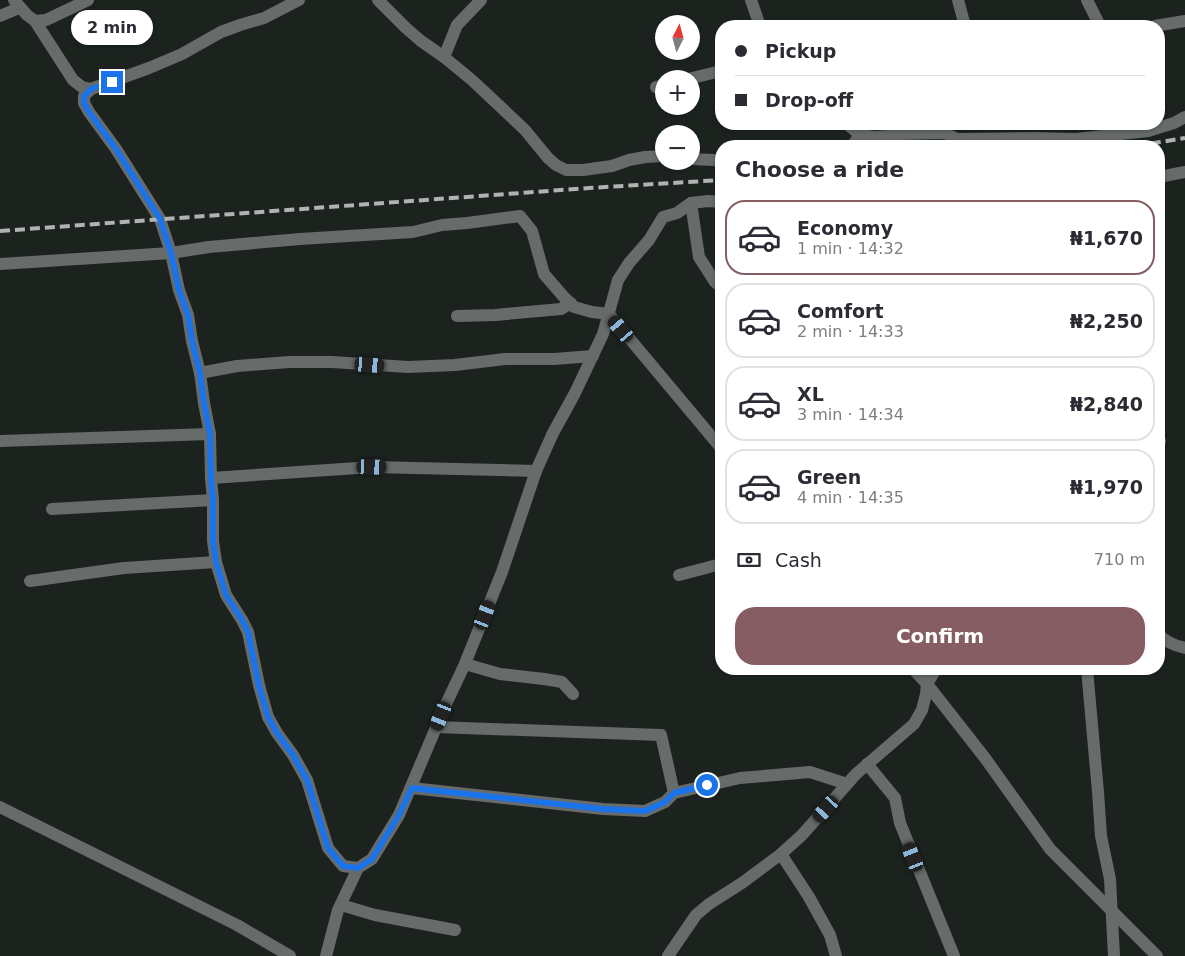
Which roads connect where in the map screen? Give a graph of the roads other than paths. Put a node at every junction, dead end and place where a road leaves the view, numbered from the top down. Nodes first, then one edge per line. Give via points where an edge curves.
1 (88, 0) edge
2 (299, 0) edge
3 (378, 0) edge
4 (481, 0) edge
5 (751, 0) edge
6 (958, 0) edge
7 (1087, 0) edge
8 (16, 4) edge
9 (0, 16) edge
10 (758, 20) edge
11 (963, 20) edge
12 (1097, 20) edge
13 (35, 21) junction
14 (1185, 21) edge
15 (1165, 24) edge
16 (444, 56) junction
17 (715, 72) edge
18 (700, 76) edge
19 (91, 89) junction
20 (1185, 117) edge
21 (1165, 126) edge
22 (854, 130) edge
23 (1151, 130) edge
24 (860, 135) junction
25 (856, 140) edge
26 (1051, 140) edge
27 (1095, 140) edge
28 (655, 156) edge
29 (700, 159) edge
30 (715, 160) edge
31 (1185, 172) edge
32 (1165, 177) edge
33 (715, 202) edge
34 (691, 203) junction
35 (171, 253) junction
36 (0, 264) edge
37 (715, 282) edge
38 (570, 304) junction
39 (609, 314) junction
40 (457, 316) dead end
41 (593, 356) junction
42 (200, 373) junction
43 (210, 434) junction
44 (0, 441) edge
45 (715, 441) edge
46 (536, 471) junction
47 (211, 478) junction
48 (213, 500) junction
49 (52, 509) dead end
50 (216, 562) junction
51 (715, 566) edge
52 (678, 575) dead end
53 (30, 581) dead end
54 (1165, 639) edge
55 (1185, 648) edge
56 (465, 664) junction
57 (919, 675) edge
58 (933, 675) edge
59 (1088, 675) edge
60 (928, 684) junction
61 (573, 694) dead end
62 (436, 727) junction
63 (868, 764) junction
64 (847, 784) junction
65 (412, 788) junction
66 (674, 793) junction
67 (0, 807) edge
68 (781, 854) junction
69 (358, 868) junction
70 (341, 905) junction
71 (1112, 911) junction
72 (455, 930) dead end
73 (290, 956) edge
74 (326, 956) edge
75 (668, 956) edge
76 (836, 956) edge
77 (954, 956) edge
78 (1114, 956) edge
79 (1157, 956) edge

1 - 13 street via 46,20
2 - 19 street via 264,18 221,32 182,54
3 - 16 street via 406,28
4 - 16 street via 458,25
5 - 10 street
6 - 11 street
7 - 12 street
8 - 9 street
8 - 13 street
13 - 19 street via 73,80 82,88
14 - 15 street
16 - 28 street via 525,130 548,158 566,170 612,166
17 - 18 street
19 - 35 street via 84,96 84,103 160,219
20 - 21 street
22 - 24 street
23 - 27 street
24 - 25 street
24 - 26 street via 945,133 957,139
29 - 30 street
31 - 32 street
33 - 34 street
34 - 37 street via 699,256
34 - 39 street via 677,213 663,217 629,263 618,280
35 - 36 street
35 - 38 street via 300,239 412,232 442,225 520,216 532,231 544,274
35 - 42 street
38 - 39 street
38 - 40 street via 561,309
39 - 41 street
39 - 45 street
41 - 42 street via 408,367 288,362
41 - 46 street
42 - 43 street
43 - 44 street
43 - 47 street
46 - 47 street via 372,467
46 - 56 street via 502,572
47 - 48 street
48 - 49 street
48 - 50 street
50 - 53 street via 124,568
50 - 69 street via 226,595 248,632 268,717 307,780 328,848 343,866
51 - 52 street
54 - 55 street
56 - 61 street via 500,674 562,682
56 - 62 street
57 - 60 street
58 - 60 street
59 - 71 street via 1101,836 1110,879
60 - 63 street via 922,710 914,724
60 - 71 street via 986,758 1050,849
62 - 65 street
62 - 66 street via 661,735
63 - 64 street
63 - 77 street via 895,798 900,824
64 - 66 street via 810,772 740,778
64 - 68 street
65 - 66 street via 645,811 665,802
65 - 69 street via 372,859
67 - 73 street via 228,921
68 - 75 street via 696,915
68 - 76 street via 810,896 830,935
69 - 70 street
70 - 72 street
70 - 74 street
71 - 78 street
71 - 79 street

